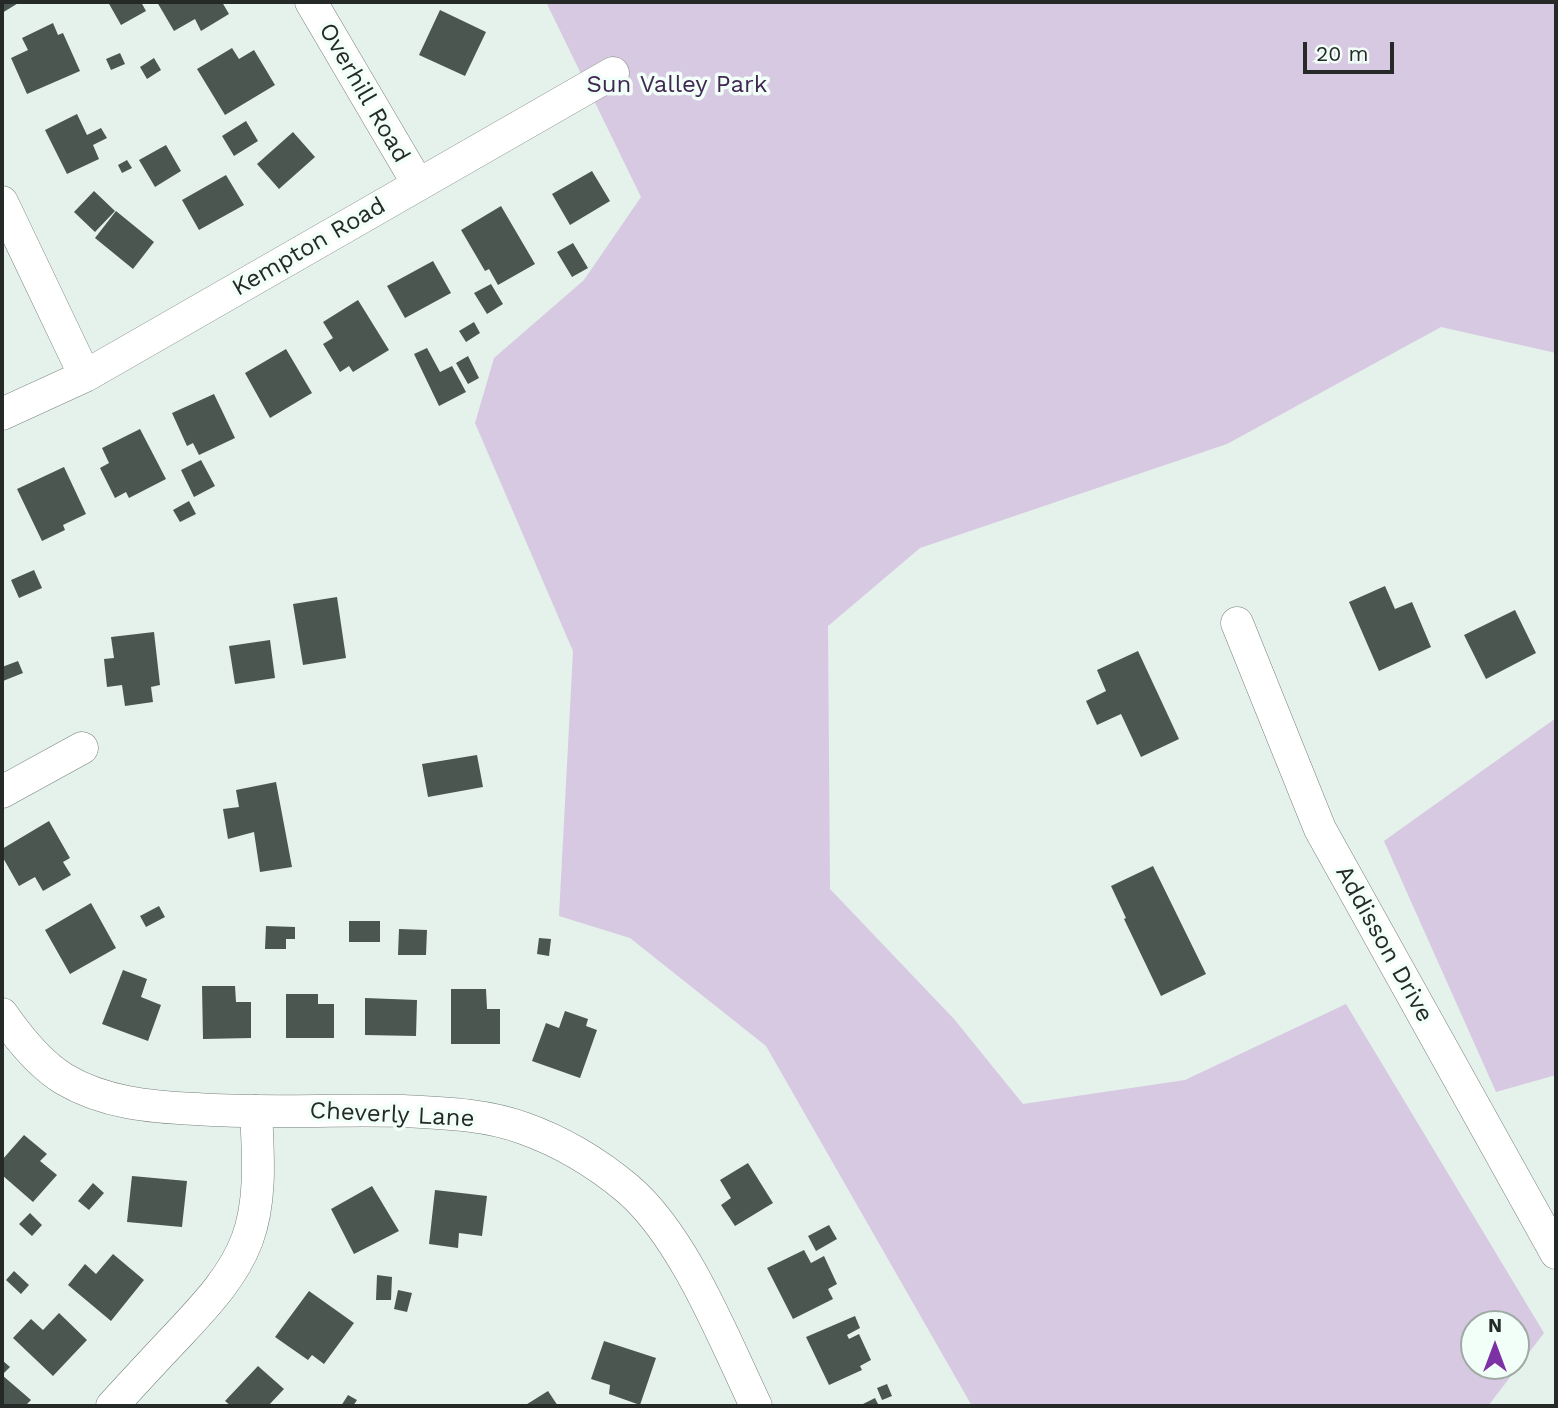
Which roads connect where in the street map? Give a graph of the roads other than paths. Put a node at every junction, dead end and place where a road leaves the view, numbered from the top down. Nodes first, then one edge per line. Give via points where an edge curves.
1 (311, 2) edge
2 (613, 73) dead end
3 (418, 184) junction
4 (2, 202) edge
5 (85, 376) junction
6 (2, 414) edge
7 (1237, 623) dead end
8 (82, 748) dead end
9 (2, 792) edge
10 (2, 1014) edge
11 (256, 1111) junction
12 (1556, 1253) edge
13 (112, 1406) edge
14 (756, 1406) edge

1 - 3 street, Overhill Road
2 - 3 street, Kempton Road
3 - 5 street, Kempton Road
4 - 5 street
5 - 6 street, Kempton Road
7 - 12 street, Addisson Drive via 1320,830
8 - 9 street
10 - 11 street, Cheverly Lane via 30,1050 62,1078 100,1096 146,1106
11 - 13 street via 255,1208 234,1269
11 - 14 street, Cheverly Lane via 468,1116 521,1127 579,1154 628,1189 664,1229

